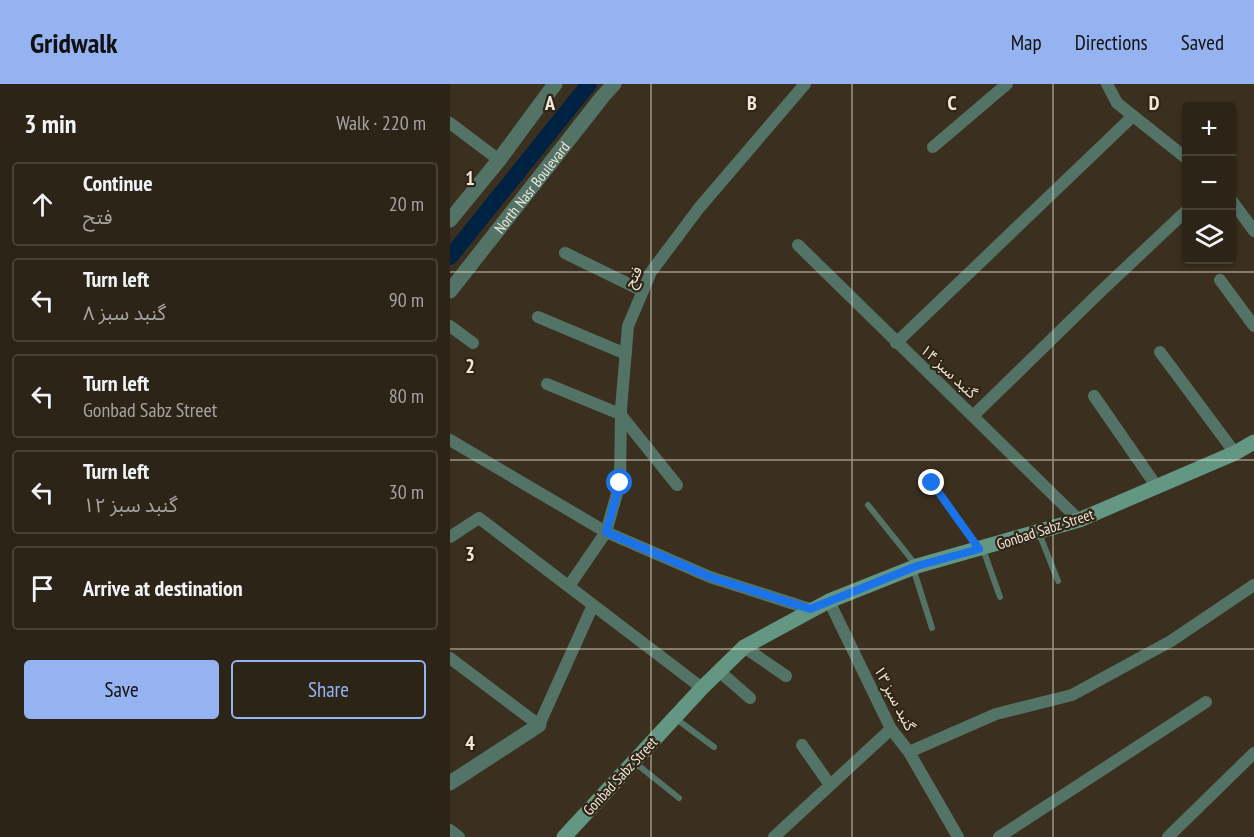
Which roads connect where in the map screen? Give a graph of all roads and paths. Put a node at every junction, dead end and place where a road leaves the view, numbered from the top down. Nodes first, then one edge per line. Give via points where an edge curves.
1 (555, 84) edge
2 (615, 84) edge
3 (805, 84) edge
4 (1007, 84) edge
5 (1107, 84) edge
6 (1132, 116) junction
7 (450, 123) edge
8 (933, 147) dead end
9 (1183, 156) edge
10 (499, 160) junction
11 (1236, 206) edge
12 (1182, 215) edge
13 (450, 220) edge
14 (1254, 231) edge
15 (798, 245) dead end
16 (565, 253) dead end
17 (1220, 280) dead end
18 (450, 291) edge
19 (643, 291) junction
20 (538, 317) dead end
21 (450, 326) edge
22 (1254, 326) edge
23 (896, 343) junction
24 (473, 344) dead end
25 (1160, 352) dead end
26 (626, 354) junction
27 (547, 384) dead end
28 (1094, 396) dead end
29 (620, 414) junction
30 (974, 415) junction
31 (450, 440) edge
32 (1254, 442) edge
33 (1235, 453) junction
34 (932, 483) dead end
35 (677, 485) dead end
36 (1157, 487) junction
37 (868, 504) dead end
38 (1079, 520) junction
39 (452, 532) edge
40 (606, 532) junction
41 (1038, 532) junction
42 (981, 549) junction
43 (915, 567) junction
44 (1058, 581) dead end
45 (1254, 585) edge
46 (569, 586) junction
47 (1000, 597) dead end
48 (829, 601) junction
49 (593, 605) junction
50 (810, 609) junction
51 (932, 628) dead end
52 (744, 647) junction
53 (450, 658) edge
54 (719, 671) junction
55 (786, 676) dead end
56 (702, 688) junction
57 (750, 698) dead end
58 (1206, 702) dead end
59 (675, 717) junction
60 (539, 725) junction
61 (891, 729) junction
62 (802, 745) dead end
63 (714, 747) dead end
64 (909, 752) junction
65 (1254, 753) edge
66 (634, 762) junction
67 (450, 783) edge
68 (830, 785) junction
69 (679, 798) dead end
70 (450, 830) edge
71 (568, 836) edge
72 (459, 837) edge
73 (774, 837) edge
74 (958, 837) edge
75 (999, 837) edge
76 (1168, 837) edge

1 - 10 street
2 - 18 street, North Nasr Boulevard
3 - 19 street, فتح via 699,208 651,272
4 - 8 street
5 - 6 street via 1117,103
6 - 9 street
6 - 23 street
7 - 10 street
10 - 13 street
11 - 14 street
12 - 30 street
15 - 23 street, گنبد سبز ۱۴
16 - 19 street
17 - 22 street
19 - 26 street, فتح via 628,326
20 - 26 street
21 - 24 street
23 - 30 street, گنبد سبز ۱۴
25 - 33 street
26 - 29 street, فتح
27 - 29 street
28 - 36 street
29 - 35 street
29 - 40 street, فتح via 620,483
30 - 38 street, گنبد سبز ۱۴
31 - 40 street
32 - 33 main road, Gonbad Sabz Street
33 - 36 main road, Gonbad Sabz Street
34 - 42 lane
36 - 38 main road, Gonbad Sabz Street
37 - 43 lane
38 - 41 main road, Gonbad Sabz Street
39 - 46 street via 479,518
40 - 46 street, فتح
40 - 50 street via 710,577
41 - 42 main road, Gonbad Sabz Street
41 - 44 lane
42 - 43 main road, Gonbad Sabz Street
42 - 47 lane
43 - 48 main road, Gonbad Sabz Street
43 - 51 lane
45 - 64 street via 1171,641 1072,695 996,714
46 - 49 street
48 - 50 main road, Gonbad Sabz Street
48 - 61 street, گنبد سبز ۱۳
49 - 56 street
49 - 60 street
50 - 52 main road, Gonbad Sabz Street
52 - 54 main road, Gonbad Sabz Street
52 - 55 street
53 - 60 street
54 - 56 main road, Gonbad Sabz Street
54 - 57 street
56 - 59 main road, Gonbad Sabz Street
58 - 75 street
59 - 63 lane
59 - 66 main road, Gonbad Sabz Street
60 - 67 street
61 - 64 street, گنبد سبز ۱۳
61 - 68 street
62 - 68 street
64 - 74 street, گنبد سبز ۱۳
65 - 76 street
66 - 69 lane
66 - 71 main road, Gonbad Sabz Street
68 - 73 street
70 - 72 street

